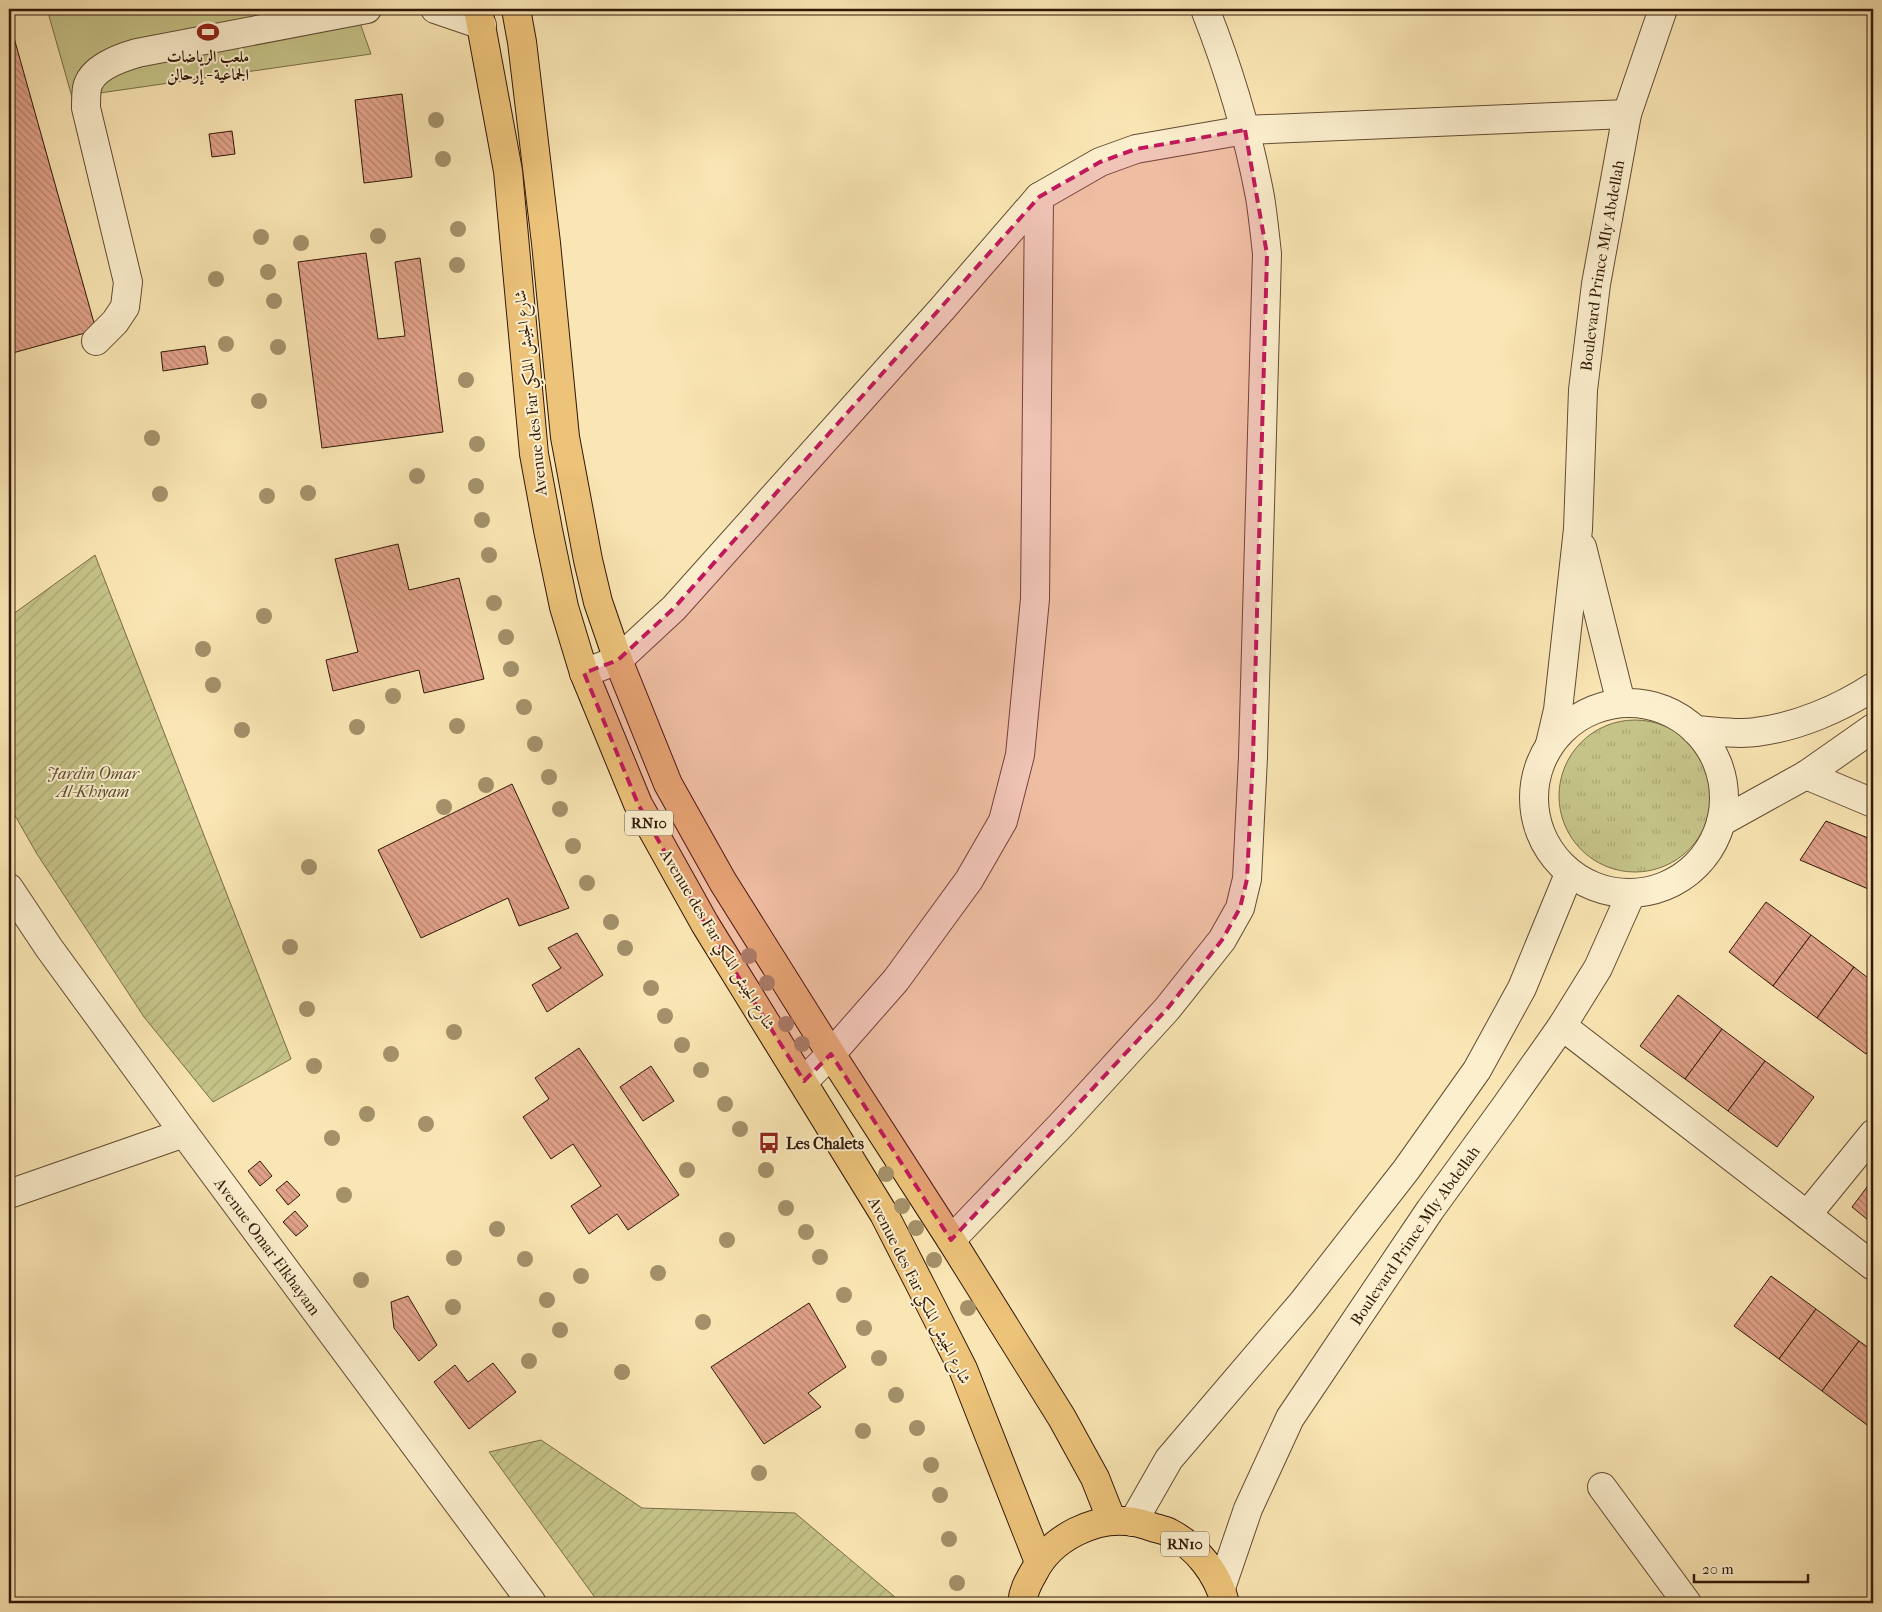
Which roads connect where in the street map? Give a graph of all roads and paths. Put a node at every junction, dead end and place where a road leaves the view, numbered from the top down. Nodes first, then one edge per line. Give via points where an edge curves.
1 (367, 9) edge
2 (435, 9) edge
3 (516, 9) edge
4 (1205, 9) edge
5 (1663, 9) edge
6 (480, 17) edge
7 (1627, 114) junction
8 (1245, 130) junction
9 (1039, 197) junction
10 (96, 341) dead end
11 (1578, 529) junction
12 (618, 660) junction
13 (584, 673) junction
14 (1873, 687) edge
15 (1621, 703) junction
16 (1873, 728) edge
17 (1695, 730) junction
18 (1550, 744) junction
19 (1806, 775) junction
20 (1873, 803) edge
21 (1722, 822) junction
22 (1569, 874) junction
23 (9, 888) edge
24 (1631, 894) junction
25 (1562, 1026) junction
26 (831, 1054) junction
27 (804, 1081) junction
28 (184, 1134) junction
29 (1873, 1134) edge
30 (9, 1194) edge
31 (1807, 1215) junction
32 (952, 1240) junction
33 (1873, 1266) edge
34 (1602, 1487) dead end
35 (1123, 1522) junction
36 (1039, 1562) junction
37 (1223, 1596) edge
38 (532, 1603) edge
39 (1022, 1603) edge
40 (1686, 1603) edge

1 - 10 street via 137,52 113,61 95,75 87,86 86,108 128,282 125,307 116,322
2 - 6 street
3 - 12 main road, Avenue des Far شارع الجيش الملكي / RN10 via 546,243 565,438 598,602
4 - 8 street
5 - 7 street, Boulevard Prince Mly Abdellah
6 - 13 main road, Avenue des Far شارع الجيش الملكي / RN10 via 508,171 534,454 564,607
7 - 8 street
7 - 11 street, Boulevard Prince Mly Abdellah via 1596,284 1583,390
8 - 9 street via 1136,149 1100,162
8 - 32 street via 1260,198 1267,254 1253,757 1247,879 1240,908 1222,940 1167,1009
9 - 12 street via 681,601
9 - 26 street via 1035,599 1020,755 1003,821 970,880 896,980
11 - 15 street, Boulevard Prince Mly Abdellah
11 - 18 street, Boulevard Prince Mly Abdellah via 1558,710
12 - 13 street
12 - 26 main road, Avenue des Far شارع الجيش الملكي / RN10 via 668,784 723,882
13 - 27 main road, Avenue des Far شارع الجيش الملكي / RN10 via 638,804 705,924
14 - 17 street via 1801,722 1755,733
15 - 17 street, Boulevard Prince Mly Abdellah via 1648,705 1674,714
15 - 18 street, Boulevard Prince Mly Abdellah via 1594,709 1570,723
16 - 19 street
17 - 21 street, Boulevard Prince Mly Abdellah via 1711,750 1721,773 1725,798
18 - 22 street, Boulevard Prince Mly Abdellah via 1537,769 1533,798 1537,826 1549,852
19 - 20 street
19 - 21 street
21 - 24 street, Boulevard Prince Mly Abdellah via 1709,851 1688,873 1661,889
22 - 24 street, Boulevard Prince Mly Abdellah via 1598,890
22 - 35 street via 1522,988 1477,1070 1406,1170 1303,1302 1169,1459
23 - 28 street, Avenue Omar Elkhayam
24 - 25 street, Boulevard Prince Mly Abdellah via 1598,968
25 - 31 street
25 - 37 street, Boulevard Prince Mly Abdellah via 1430,1210 1290,1418 1248,1509
26 - 27 street
26 - 32 main road, Avenue des Far شارع الجيش الملكي / RN10
27 - 36 main road, Avenue des Far شارع الجيش الملكي / RN10 via 884,1214 959,1360
28 - 30 street
28 - 38 street, Avenue Omar Elkhayam
29 - 31 street
31 - 33 street
32 - 35 main road, Avenue des Far شارع الجيش الملكي / RN10
34 - 40 street
35 - 36 main road, RN10 via 1091,1526 1071,1534 1053,1546
35 - 37 main road, RN10 via 1170,1532 1200,1556
36 - 39 main road, RN10 via 1023,1593

